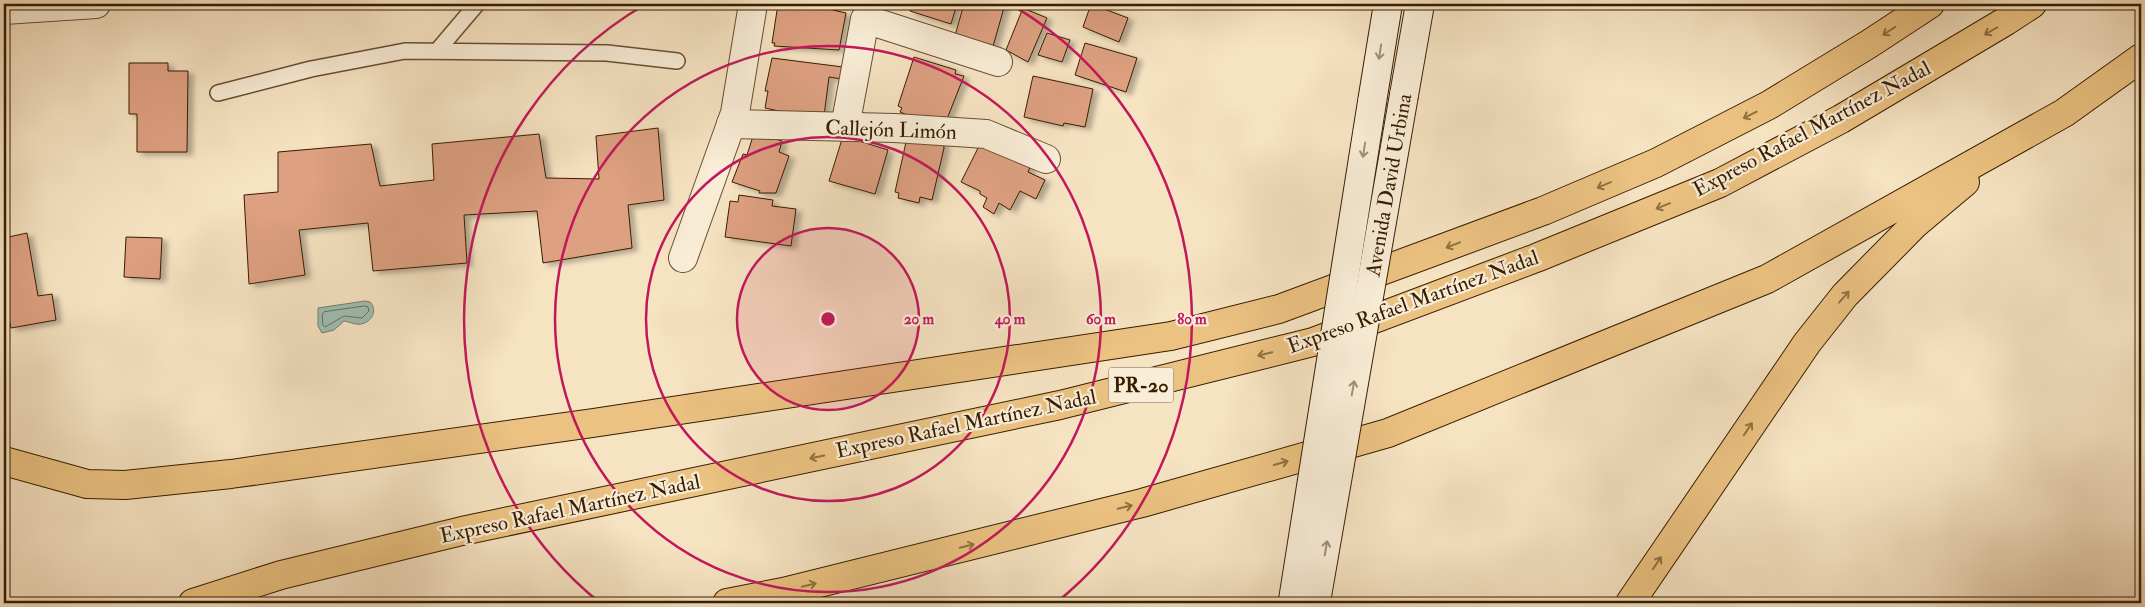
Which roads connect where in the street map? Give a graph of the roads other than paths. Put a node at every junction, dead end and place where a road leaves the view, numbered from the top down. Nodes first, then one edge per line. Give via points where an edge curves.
1 (96, 4) edge
2 (477, 4) edge
3 (753, 4) edge
4 (1388, 4) edge
5 (1420, 4) edge
6 (1930, 4) edge
7 (2032, 4) edge
8 (4, 10) edge
9 (437, 51) junction
10 (2141, 58) edge
11 (677, 61) dead end
12 (998, 62) dead end
13 (218, 93) dead end
14 (731, 124) junction
15 (845, 127) junction
16 (2014, 140) junction
17 (1046, 159) dead end
18 (683, 258) dead end
19 (4, 461) edge
20 (1305, 601) edge
21 (193, 603) edge
22 (728, 603) edge
23 (1630, 603) edge

1 - 8 street
2 - 9 lane
3 - 14 street
4 -> 20 street, Avenida David Urbina, bridge
20 -> 5 street, Avenida David Urbina, bridge
6 -> 19 highway via 1769,105 1656,163 1543,211 1279,308 1171,336 232,474 125,484 87,484
7 -> 21 highway, Expreso Rafael Martínez Nadal / PR-20 via 1841,119 1720,183 1536,258 1313,342 1060,405 462,531 281,575
9 - 11 lane via 607,53
9 - 13 lane via 405,51 330,65
10 - 16 highway via 2064,113
12 - 15 street via 865,19
14 - 15 street, Callejón Limón
14 - 18 street
15 - 17 street, Callejón Limón via 986,134
22 -> 16 highway via 1142,503 1388,433 1767,279
23 -> 16 highway via 1806,343 1845,295 1915,224

